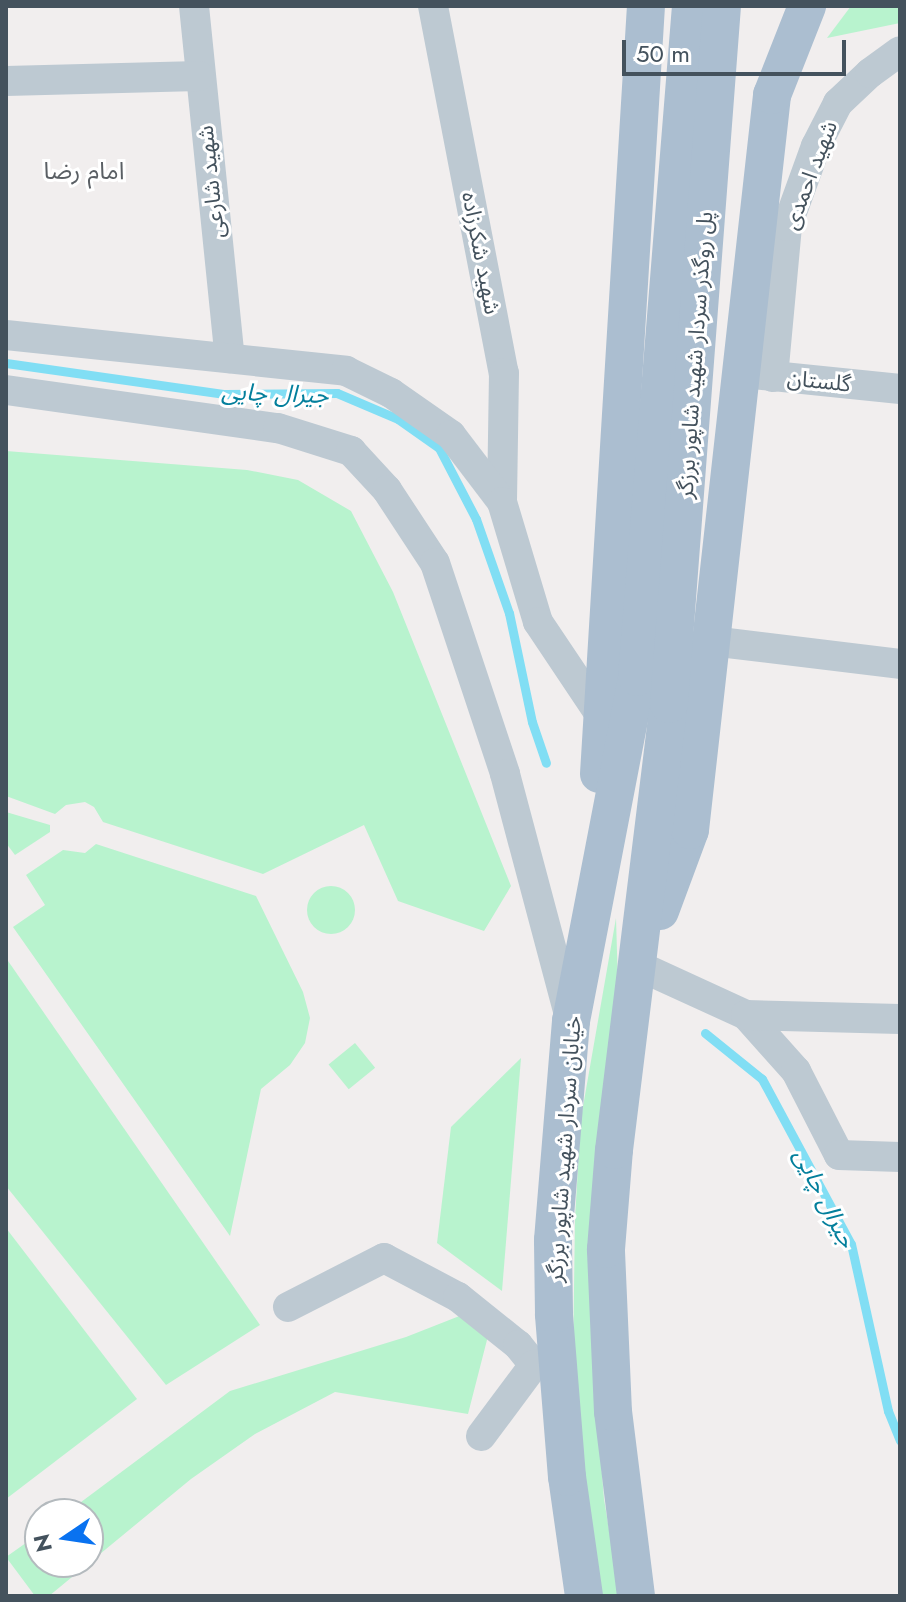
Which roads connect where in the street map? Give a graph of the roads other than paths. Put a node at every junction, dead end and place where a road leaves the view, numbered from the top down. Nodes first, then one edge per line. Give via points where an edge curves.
1 (194, 6) edge
2 (433, 6) edge
3 (646, 6) edge
4 (691, 6) edge
5 (722, 6) edge
6 (804, 8) edge
7 (900, 51) edge
8 (199, 76) junction
9 (6, 81) edge
10 (699, 92) junction
11 (6, 335) edge
12 (230, 358) junction
13 (756, 375) junction
14 (900, 389) edge
15 (6, 390) edge
16 (502, 502) junction
17 (711, 641) junction
18 (900, 664) edge
19 (601, 716) junction
20 (595, 894) junction
21 (639, 966) junction
22 (746, 1015) junction
23 (900, 1019) edge
24 (571, 1021) junction
25 (900, 1157) edge
26 (288, 1307) dead end
27 (546, 1363) junction
28 (481, 1436) dead end
29 (584, 1596) edge
30 (636, 1596) edge

1 - 8 street, شهید شارعی
2 - 16 street, شهید شکرزاده via 504,373
3 - 19 main road
4 - 10 main road, پل روگذر سردار شهید شاپور برزگر
5 - 10 main road, پل روگذر سردار شهید شاپور برزگر
6 - 13 main road via 772,95
7 - 13 street, شهید احمدی via 838,103 816,146 787,226
8 - 9 street
8 - 12 street, شهید شارعی
10 - 20 main road, پل روگذر سردار شهید شاپور برزگر via 637,677
10 - 21 main road, پل روگذر سردار شهید شاپور برزگر via 669,704
11 - 12 street
12 - 16 street via 346,371 391,393 451,435
13 - 14 street, گلستان
13 - 17 main road
15 - 24 street via 278,428 351,451 387,490 435,563 505,774
16 - 19 street via 538,622
17 - 18 street
17 - 21 main road via 690,830
19 - 20 main road
20 - 24 main road, خیابان سردار شهید شاپور برزگر
21 - 22 street
21 - 30 main road via 606,1249 613,1412
22 - 23 street
22 - 25 street via 796,1071 839,1155
24 - 27 main road, خیابان سردار شهید شاپور برزگر
26 - 27 street via 384,1258 458,1297
27 - 28 street
27 - 29 main road, خیابان سردار شهید شاپور برزگر

